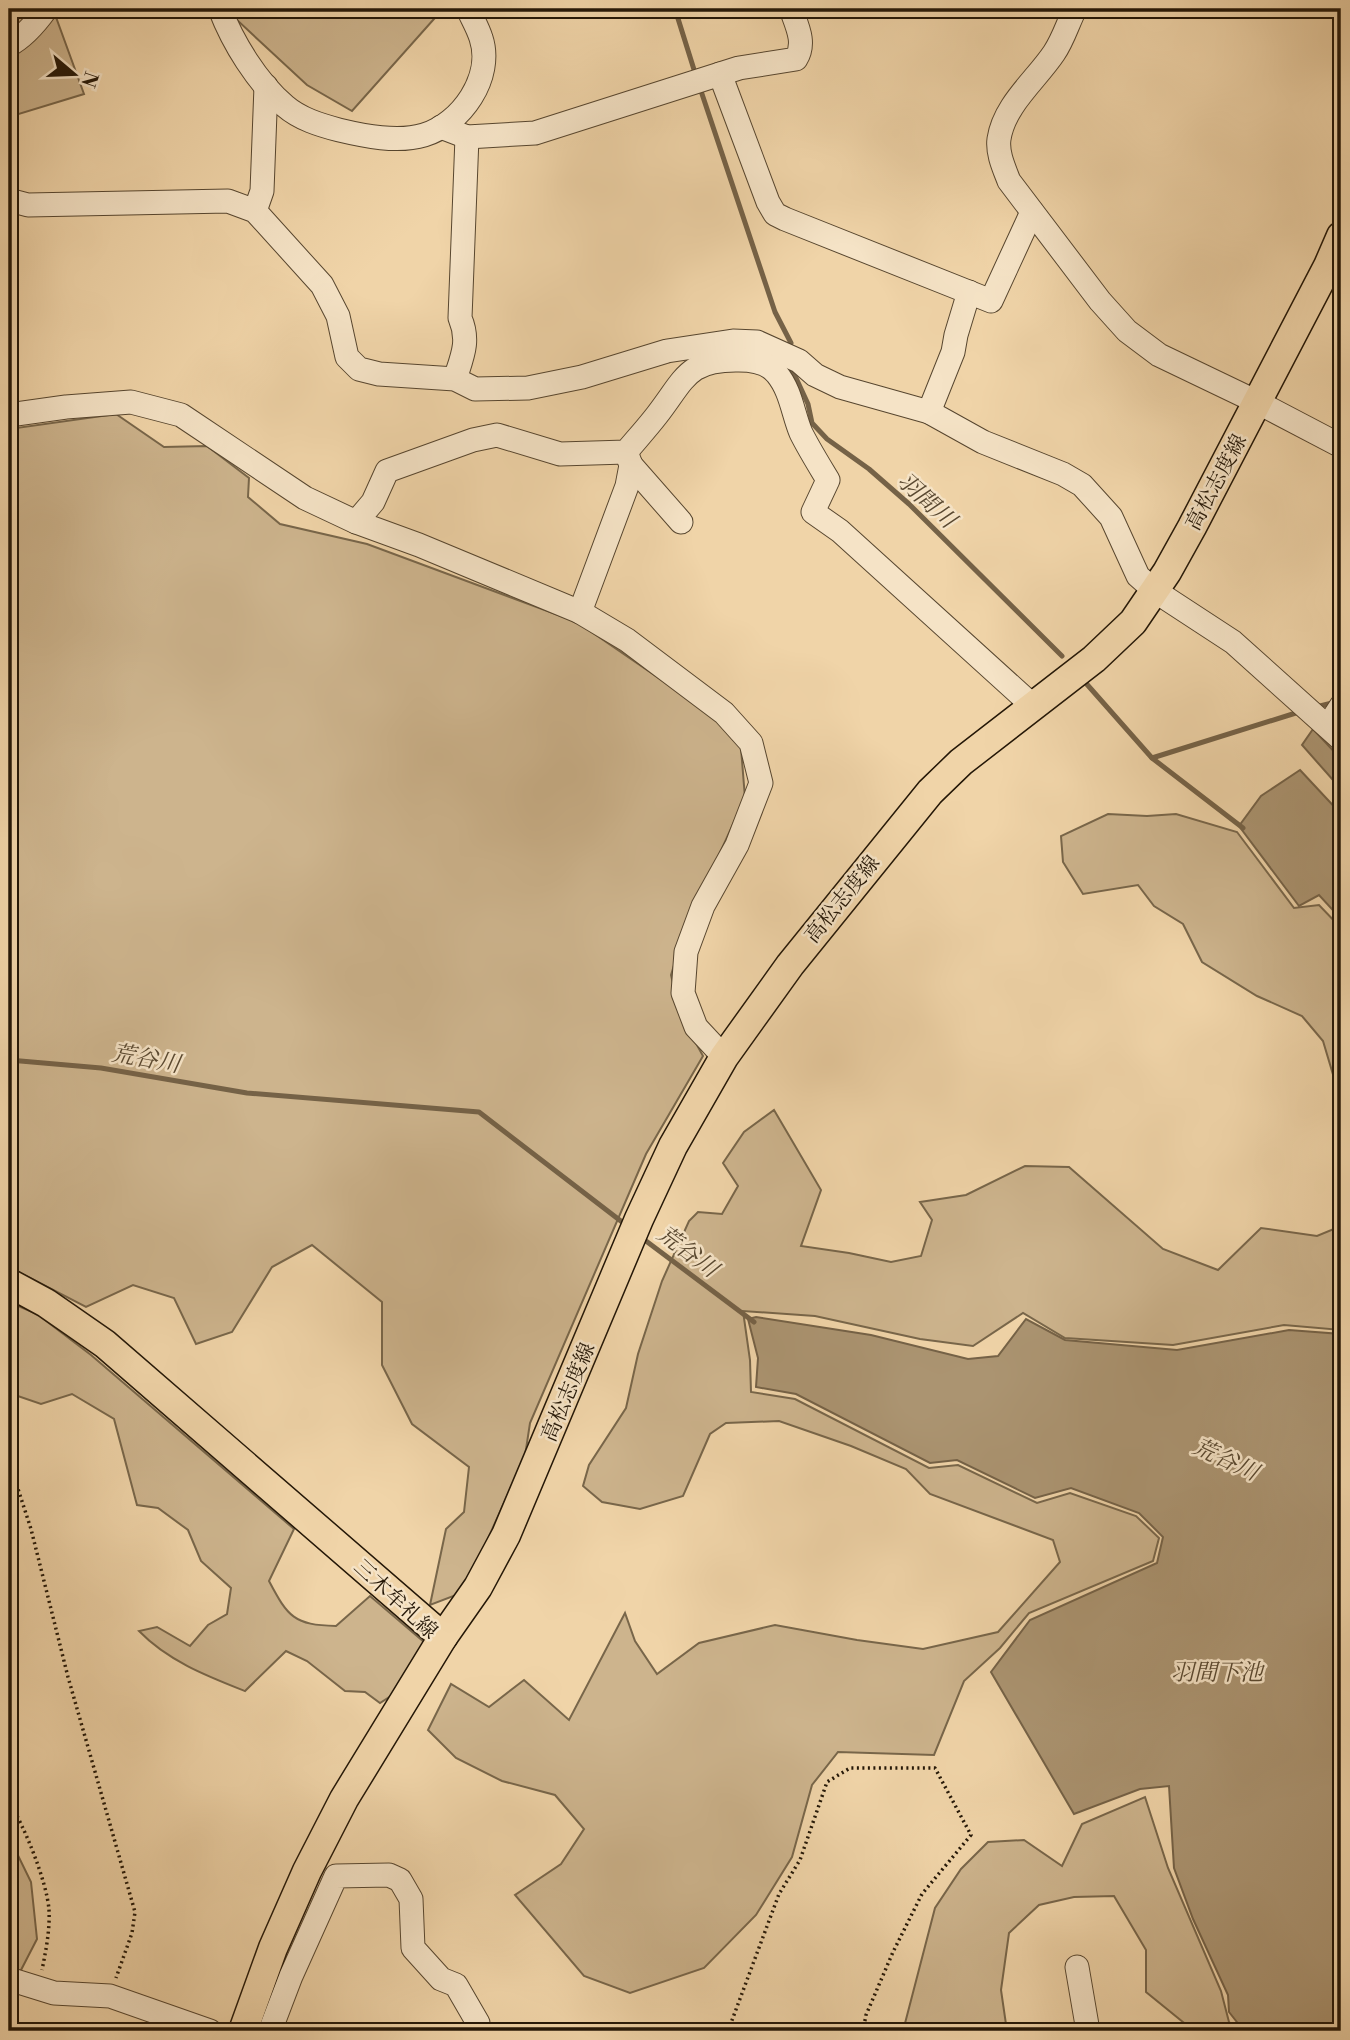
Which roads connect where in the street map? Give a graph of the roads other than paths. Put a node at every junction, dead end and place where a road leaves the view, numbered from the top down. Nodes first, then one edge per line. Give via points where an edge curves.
1 (46, 9) edge
2 (220, 9) edge
3 (468, 9) edge
4 (791, 9) edge
5 (1074, 9) edge
6 (1089, 9) edge
7 (9, 45) edge
8 (1055, 52) junction
9 (705, 78) junction
10 (266, 86) junction
11 (441, 127) junction
12 (467, 137) junction
13 (9, 200) edge
14 (255, 211) junction
15 (1032, 212) junction
16 (1341, 236) edge
17 (969, 292) junction
18 (770, 357) junction
19 (455, 379) junction
20 (1257, 402) junction
21 (929, 412) junction
22 (9, 415) edge
23 (1341, 446) edge
24 (628, 458) junction
25 (356, 522) junction
26 (681, 522) dead end
27 (1155, 591) junction
28 (580, 612) junction
29 (1033, 706) junction
30 (1341, 706) edge
31 (1334, 732) edge
32 (724, 1057) junction
33 (9, 1283) edge
34 (443, 1637) junction
35 (1077, 1967) dead end
36 (9, 1979) edge
37 (478, 2023) dead end
38 (210, 2031) edge
39 (243, 2031) edge
40 (270, 2031) edge
41 (1088, 2031) edge

1 - 7 street
2 - 10 street via 245,58
3 - 11 street via 482,40 483,64 464,108
4 - 9 street via 800,34 796,59
5 - 8 street
6 - 8 street via 1064,47
8 - 15 street via 1023,92 999,140 1009,181
9 - 12 street via 535,133
9 - 17 street via 775,214
10 - 11 street via 286,107 312,123 351,133 396,138 424,135
10 - 14 street via 262,191
11 - 12 street
12 - 19 street via 460,318 466,332
13 - 14 street via 29,205 228,201
14 - 19 street via 322,285 338,316 347,357 359,369
15 - 17 street via 991,301
15 - 20 street via 1128,331 1159,355
16 - 20 main road, 高松志度線
17 - 21 street via 953,352
18 - 19 street via 757,342 733,341 667,351 528,388 475,389
18 - 21 street via 799,361 840,387
18 - 24 street via 717,359 697,367 680,381
18 - 29 street via 801,433 828,480 813,512 840,531
20 - 23 street
20 - 27 main road, 高松志度線
21 - 27 street via 983,442 1082,485 1111,517 1138,576
22 - 25 street via 131,402 181,415 305,498
24 - 25 street via 560,454 497,435 473,440 387,471 373,502
24 - 26 street
24 - 28 street via 627,486
25 - 28 street
27 - 29 main road, 高松志度線 via 1133,622 1094,659
27 - 31 street via 1233,642
28 - 32 street via 627,640 724,713 751,743 761,783 686,952 683,993 696,1027
29 - 32 main road, 高松志度線 via 930,792 790,965
30 - 31 street
32 - 34 main road, 高松志度線 via 673,1146 639,1219 506,1535 478,1587
33 - 34 main road, 三木牟礼線 via 104,1344
34 - 39 main road, 三木牟礼線 via 344,1799 307,1871
35 - 41 street
36 - 38 street via 54,1993 110,1996
37 - 40 street via 456,1985 441,1979 413,1948 411,1899 400,1880 389,1875 335,1876

